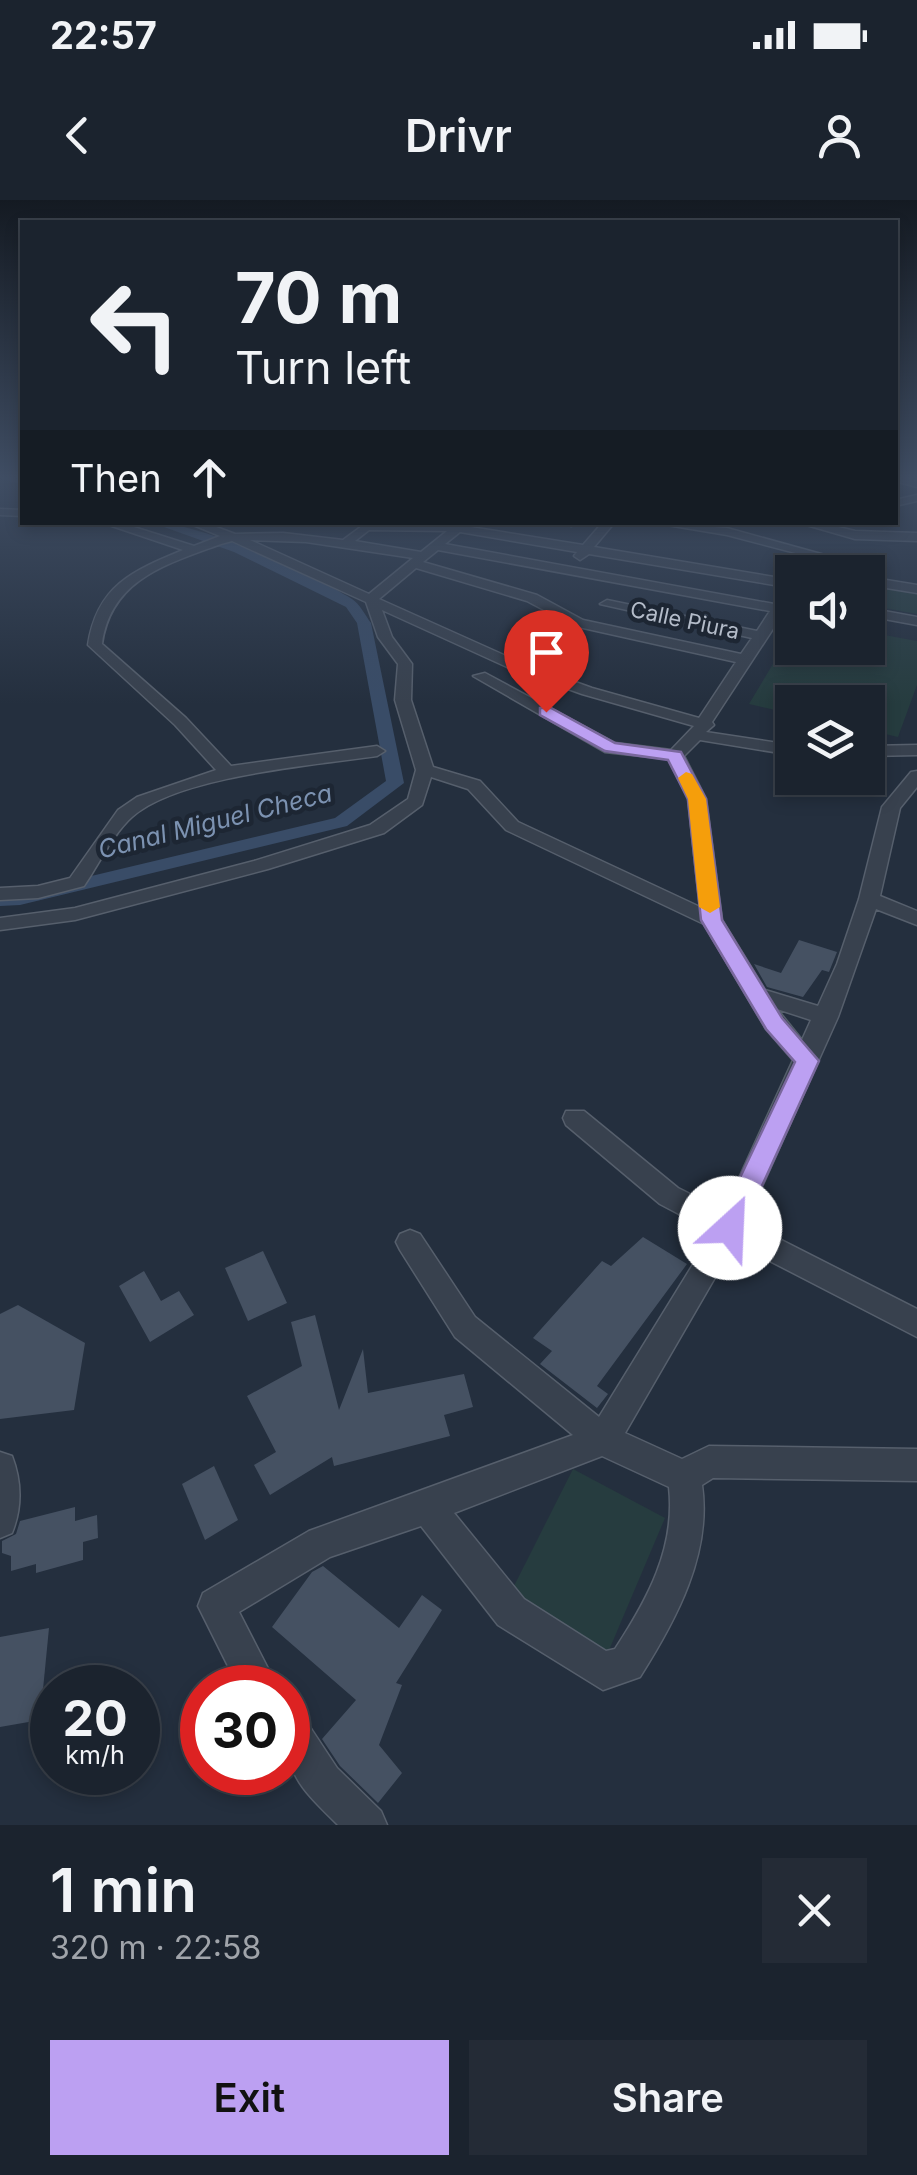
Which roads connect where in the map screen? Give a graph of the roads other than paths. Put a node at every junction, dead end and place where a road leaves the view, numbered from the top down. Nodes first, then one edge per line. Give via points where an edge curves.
1 (191, 552) edge
2 (266, 552) edge
3 (383, 552) edge
4 (427, 552) edge
5 (467, 552) edge
6 (584, 552) edge
7 (598, 552) edge
8 (417, 560) junction
9 (568, 570) junction
10 (885, 584) edge
11 (917, 589) edge
12 (775, 592) edge
13 (775, 594) edge
14 (371, 599) junction
15 (608, 604) dead end
16 (885, 615) edge
17 (775, 616) edge
18 (917, 621) edge
19 (762, 636) junction
20 (747, 660) junction
21 (512, 664) junction
22 (701, 730) junction
23 (775, 746) edge
24 (885, 750) edge
25 (917, 750) edge
26 (376, 751) dead end
27 (675, 755) junction
28 (425, 770) junction
29 (228, 772) junction
30 (917, 776) edge
31 (0, 894) edge
32 (869, 899) junction
33 (917, 919) edge
34 (712, 920) junction
35 (0, 924) edge
36 (757, 995) junction
37 (825, 1022) junction
38 (774, 1024) junction
39 (807, 1061) junction
40 (575, 1118) dead end
41 (730, 1228) junction
42 (410, 1242) dead end
43 (917, 1324) edge
44 (603, 1440) junction
45 (917, 1465) edge
46 (0, 1468) edge
47 (684, 1477) junction
48 (427, 1507) junction
49 (0, 1521) edge
50 (248, 1665) edge
51 (310, 1762) edge
52 (367, 1825) edge

1 - 29 street via 134,576 112,595 96,620 95,646 198,734
2 - 14 street
3 - 8 street
4 - 8 street
5 - 9 street
6 - 9 street
7 - 12 street
8 - 14 street
8 - 20 street via 532,598 579,623
9 - 13 street
10 - 11 street
14 - 21 street
14 - 28 street via 384,637 405,664 403,700
15 - 19 street, Calle Piura
16 - 18 street
17 - 19 street
19 - 20 street
20 - 22 street
21 - 22 street
21 - 27 street via 480,676 610,748
22 - 23 street
22 - 27 street
24 - 25 street
26 - 29 street
27 - 34 street via 697,799
28 - 34 street via 474,785 512,826
28 - 35 street via 416,801 377,829 74,914
29 - 31 street via 124,814 77,882
30 - 32 street via 891,807
32 - 33 street
32 - 37 street
34 - 36 street
36 - 37 street
36 - 38 street
37 - 38 street via 802,1034
37 - 39 street
38 - 39 street
39 - 41 street
40 - 41 street via 668,1196
41 - 43 street
41 - 44 street
42 - 44 street via 465,1327
44 - 47 street
44 - 48 street
45 - 47 street via 709,1462
46 - 49 street
47 - 48 street via 690,1504 685,1546 628,1664 602,1671 511,1612
48 - 50 street via 321,1543 216,1606
51 - 52 street

